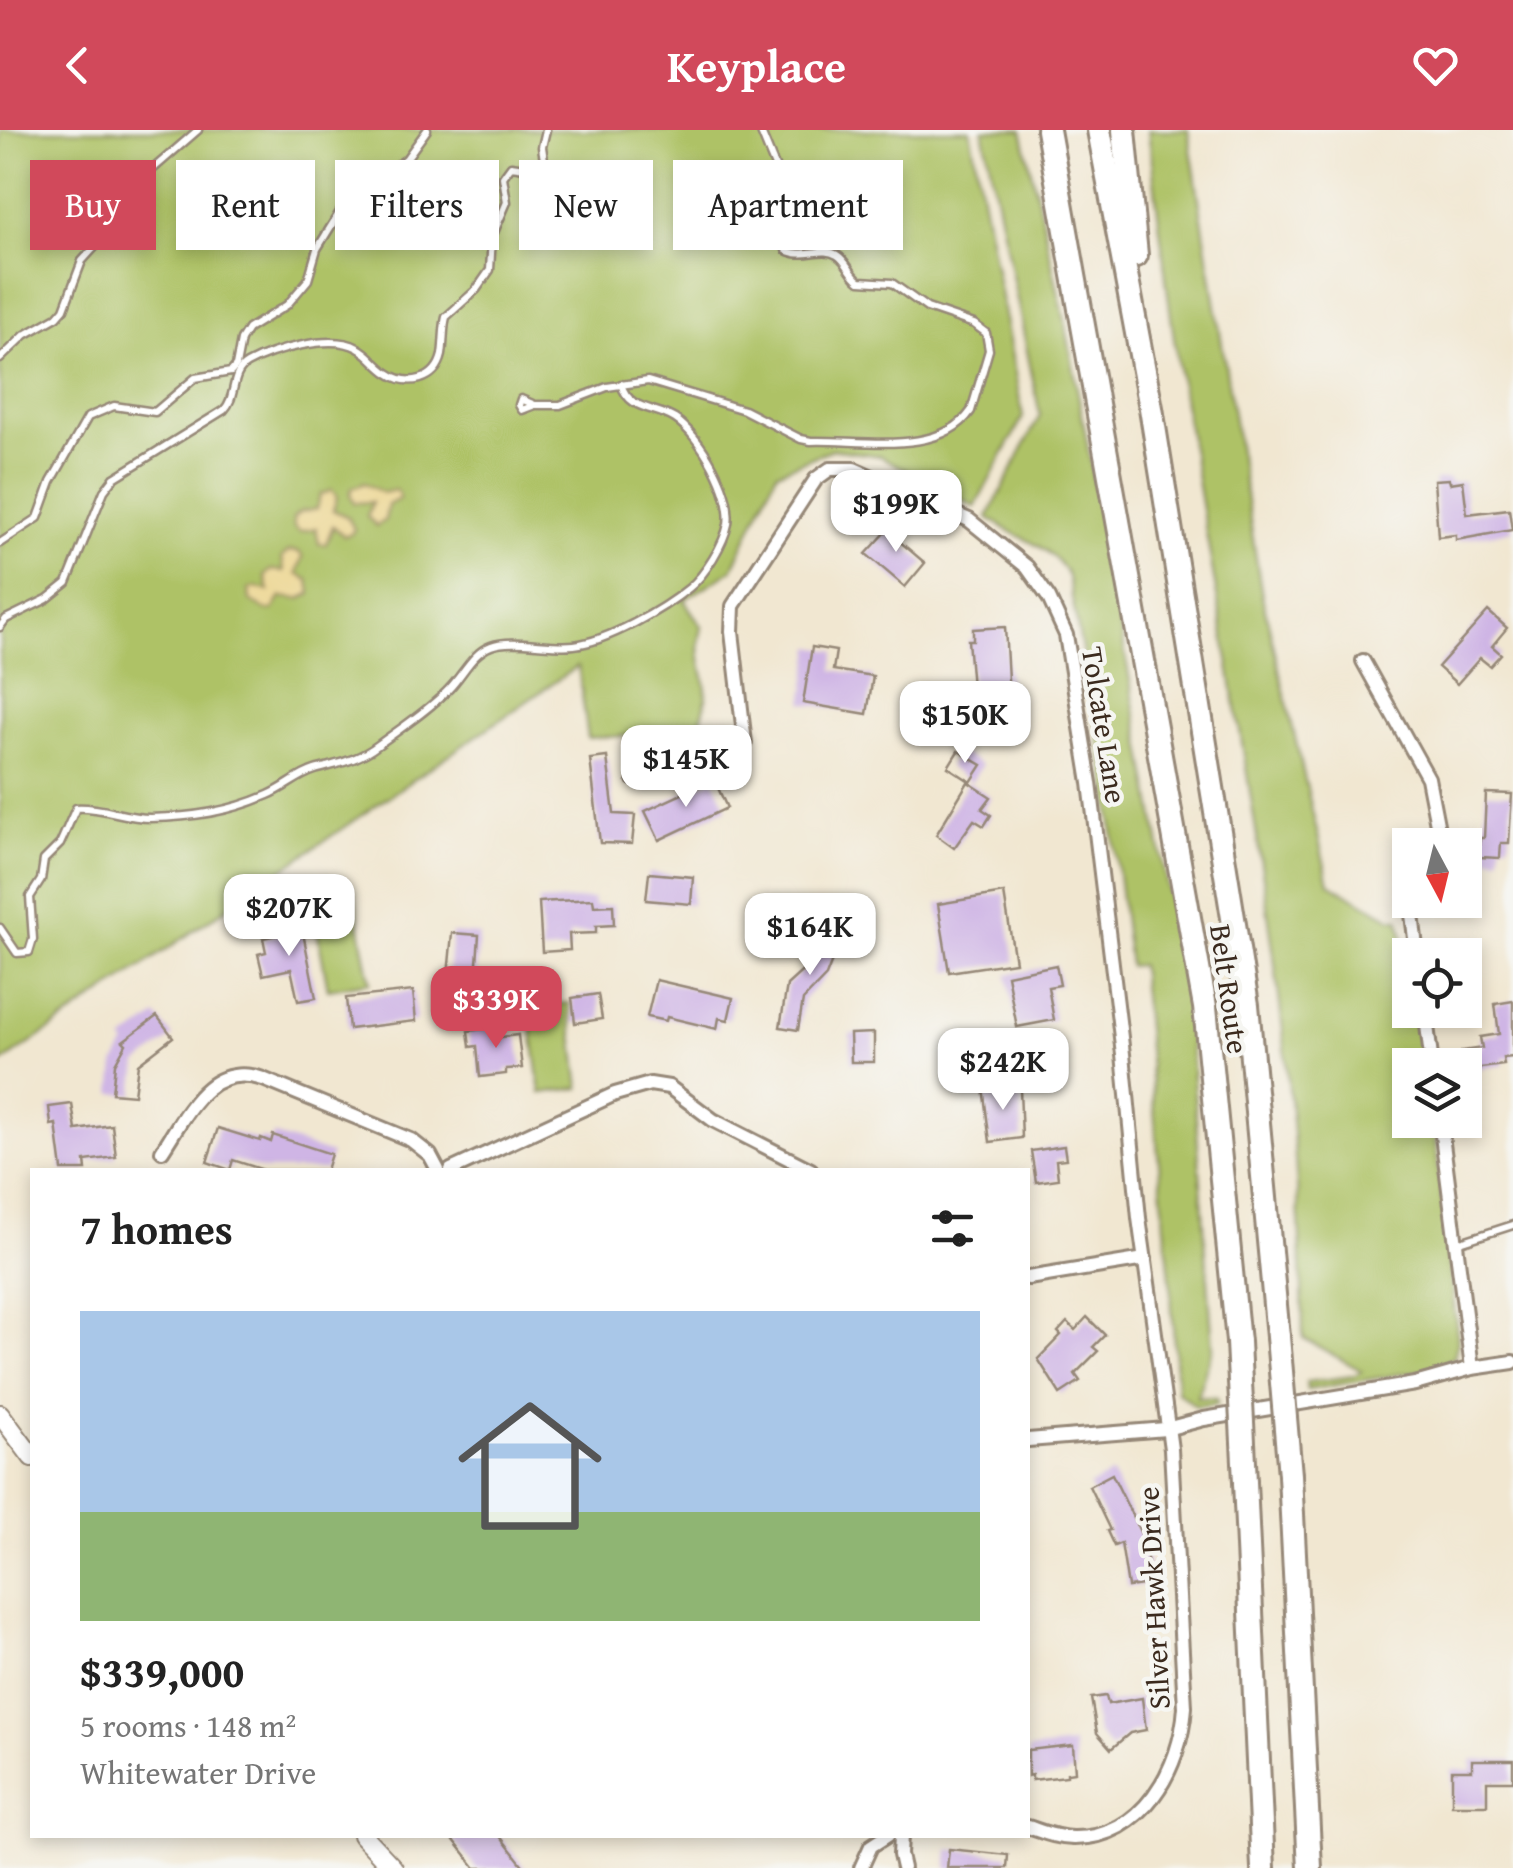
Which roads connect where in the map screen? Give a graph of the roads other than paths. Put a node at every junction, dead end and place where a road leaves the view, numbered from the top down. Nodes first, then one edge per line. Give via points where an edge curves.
1 (198, 130) edge
2 (427, 130) edge
3 (546, 130) edge
4 (760, 130) edge
5 (1048, 130) edge
6 (1099, 130) edge
7 (1124, 130) edge
8 (0, 359) edge
9 (621, 384) junction
10 (536, 405) dead end
11 (1150, 408) junction
12 (0, 543) edge
13 (0, 627) edge
14 (1363, 661) dead end
15 (745, 743) joint
16 (630, 781) dead end
17 (1438, 828) edge
18 (0, 928) edge
19 (1442, 1138) edge
20 (162, 1151) dead end
21 (437, 1168) edge
22 (455, 1168) edge
23 (808, 1168) edge
24 (1513, 1225) edge
25 (1456, 1243) junction
26 (1145, 1258) junction
27 (1030, 1278) edge
28 (1513, 1362) edge
29 (1472, 1368) junction
30 (0, 1414) edge
31 (1166, 1429) junction
32 (1030, 1440) edge
33 (30, 1454) edge
34 (1030, 1828) edge
35 (365, 1838) edge
36 (883, 1838) edge
37 (902, 1838) edge
38 (393, 1868) edge
39 (860, 1868) edge
40 (903, 1868) edge
41 (1263, 1868) edge
42 (1310, 1868) edge

1 - 8 lane via 131,188 112,228 82,260 64,309
2 - 12 lane via 406,159 350,197 317,249 308,280 287,306 248,329 231,372 195,378 155,412 114,406 88,418 38,518
3 - 13 lane via 548,186 536,201 524,168 506,170 507,202 492,236 490,270 446,316 442,358 434,370 422,380 400,380 352,345 303,343 247,364 224,410 114,478 60,592
4 - 9 lane via 780,181 786,250 837,254 860,281 892,283 926,308 986,333 989,350 971,412 954,428 914,443 812,441 744,410 648,381
5 - 41 highway, Belt Route, bridge via 1205,1006 1238,1342
6 - 11 highway, Belt Route
7 - 11 highway
9 - 10 lane via 573,402
9 - 18 lane via 634,404 676,420 715,468 728,526 688,589 596,641 491,646 447,691 353,762 314,770 245,804 214,815 153,818 76,808 30,897 29,952 17,952
11 - 42 highway, Belt Route, bridge via 1247,1005 1290,1475
14 - 17 street via 1428,778
15 - 16 lane via 665,754
15 - 26 street, Tolcate Lane via 733,606 822,473 854,468 948,508 1027,566 1072,656
19 - 25 street
20 - 21 street via 205,1089 225,1076 245,1074 400,1134
22 - 23 street via 614,1094 657,1084
24 - 25 lane
25 - 29 street
26 - 27 street
26 - 31 street, Tolcate Lane
28 - 29 street
29 - 31 street
30 - 33 street
31 - 32 street
31 - 34 street, Silver Hawk Drive via 1185,1707 1176,1752 1152,1798 1116,1829 1068,1838
35 - 38 street
36 - 39 street
37 - 40 street

